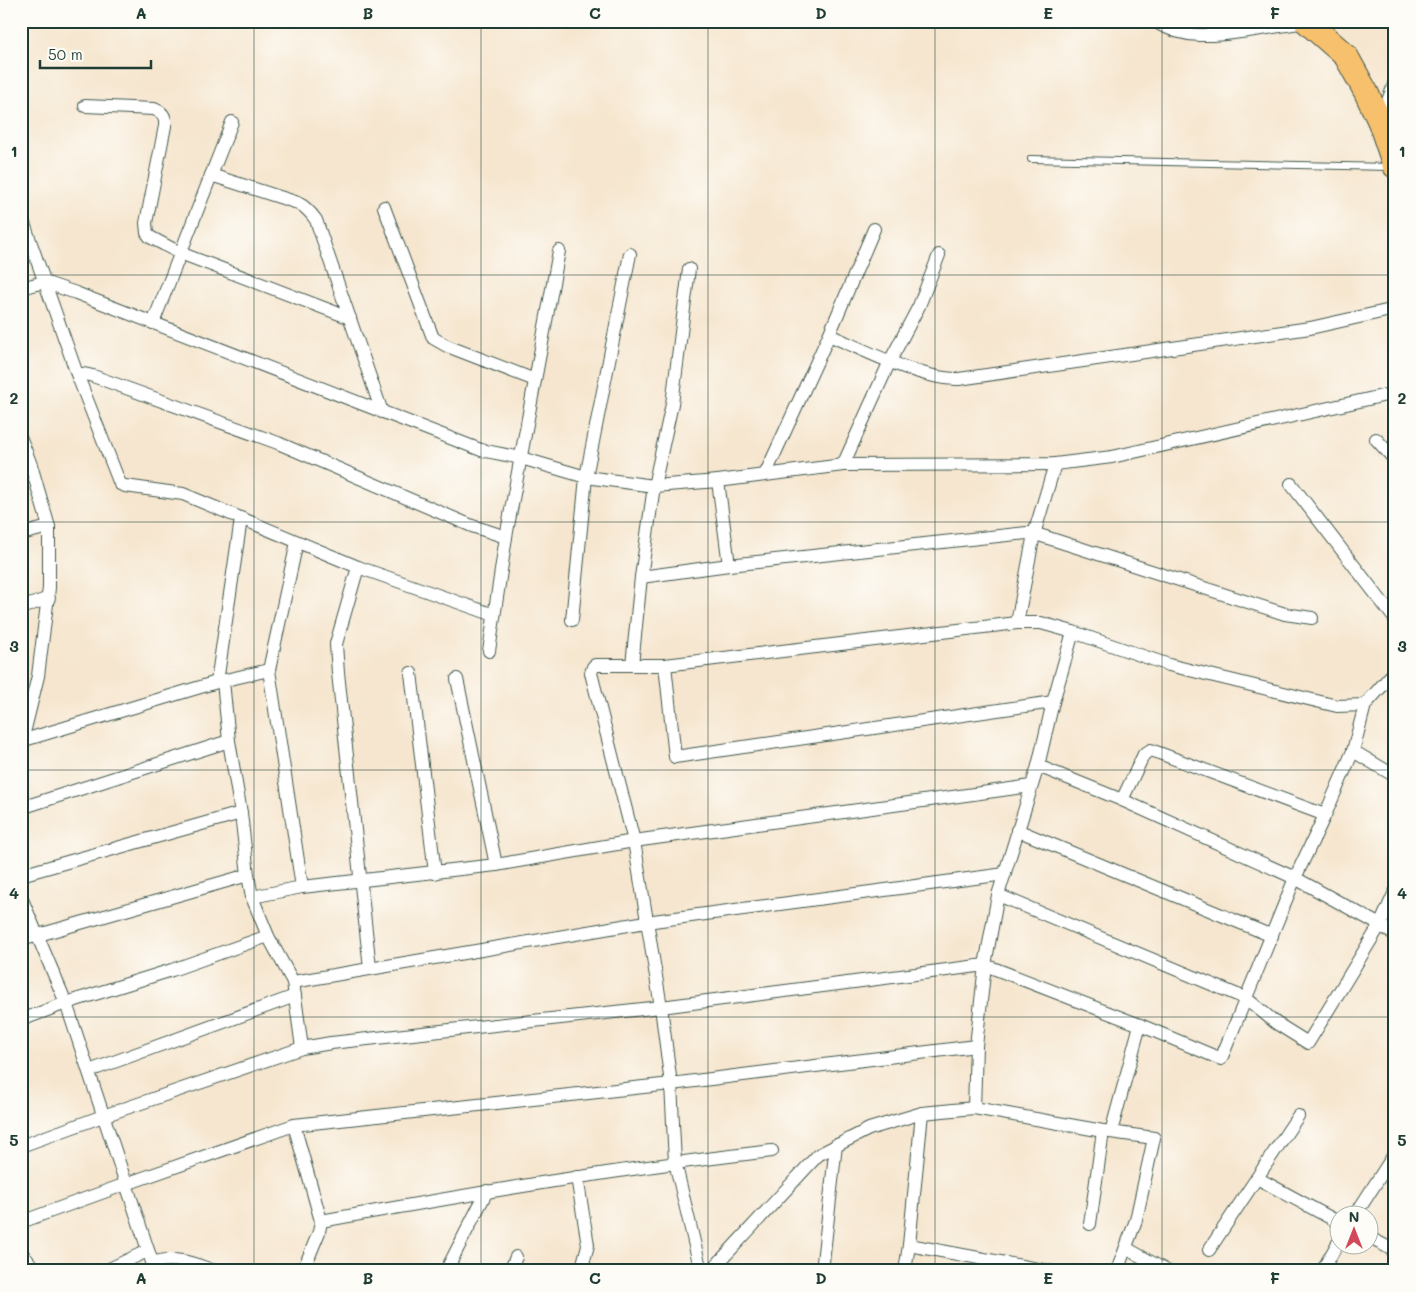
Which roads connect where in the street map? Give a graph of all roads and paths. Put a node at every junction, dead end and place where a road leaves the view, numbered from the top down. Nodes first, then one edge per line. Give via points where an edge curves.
1 (1154, 21) edge
2 (1306, 21) edge
3 (1395, 82) edge
4 (85, 106) dead end
5 (232, 122) dead end
6 (1387, 124) edge
7 (1031, 159) dead end
8 (1395, 167) edge
9 (211, 175) junction
10 (384, 207) dead end
11 (21, 216) edge
12 (874, 229) dead end
13 (559, 251) dead end
14 (180, 253) junction
15 (630, 254) dead end
16 (939, 255) dead end
17 (689, 269) dead end
18 (44, 282) junction
19 (21, 288) edge
20 (1395, 309) edge
21 (350, 318) junction
22 (153, 323) junction
23 (829, 335) junction
24 (890, 361) junction
25 (77, 374) junction
26 (535, 380) junction
27 (1395, 393) edge
28 (382, 412) junction
29 (21, 439) edge
30 (1376, 439) dead end
31 (522, 458) junction
32 (1395, 460) edge
33 (1055, 464) junction
34 (844, 465) junction
35 (765, 475) junction
36 (586, 477) junction
37 (718, 481) junction
38 (1291, 484) dead end
39 (654, 486) junction
40 (241, 519) junction
41 (49, 527) junction
42 (21, 534) edge
43 (1034, 534) junction
44 (506, 537) junction
45 (297, 542) junction
46 (729, 565) junction
47 (358, 567) junction
48 (641, 577) junction
49 (49, 598) junction
50 (21, 608) edge
51 (494, 615) junction
52 (1312, 618) dead end
53 (1395, 619) edge
54 (572, 620) dead end
55 (1017, 623) junction
56 (1073, 632) junction
57 (489, 651) dead end
58 (632, 665) junction
59 (665, 665) junction
60 (269, 670) junction
61 (1395, 671) edge
62 (411, 673) dead end
63 (457, 679) dead end
64 (220, 682) junction
65 (1053, 702) junction
66 (1365, 705) junction
67 (229, 740) junction
68 (22, 741) edge
69 (1353, 751) junction
70 (1038, 766) junction
71 (1395, 776) edge
72 (1031, 786) junction
73 (1122, 800) junction
74 (21, 808) edge
75 (241, 813) junction
76 (1325, 814) junction
77 (1017, 830) junction
78 (634, 841) junction
79 (496, 865) junction
80 (435, 873) junction
81 (1004, 874) junction
82 (21, 875) edge
83 (248, 876) junction
84 (1295, 878) junction
85 (361, 882) junction
86 (302, 888) junction
87 (1395, 892) edge
88 (998, 895) junction
89 (21, 897) edge
90 (252, 897) junction
91 (646, 922) junction
92 (1380, 925) junction
93 (36, 935) junction
94 (1395, 935) edge
95 (268, 936) junction
96 (1272, 936) junction
97 (21, 940) edge
98 (985, 965) junction
99 (370, 968) junction
100 (293, 982) junction
101 (295, 996) junction
102 (1247, 999) junction
103 (66, 1004) junction
104 (661, 1007) junction
105 (21, 1020) edge
106 (1140, 1025) junction
107 (976, 1046) junction
108 (302, 1048) junction
109 (89, 1071) junction
110 (671, 1084) junction
111 (974, 1108) junction
112 (922, 1113) junction
113 (103, 1116) junction
114 (1298, 1116) dead end
115 (294, 1125) junction
116 (1107, 1132) junction
117 (836, 1145) junction
118 (21, 1146) edge
119 (772, 1151) dead end
120 (1395, 1153) edge
121 (675, 1162) junction
122 (577, 1177) junction
123 (1256, 1178) junction
124 (126, 1184) junction
125 (486, 1191) junction
126 (1362, 1204) edge
127 (1328, 1217) edge
128 (321, 1221) junction
129 (21, 1222) edge
130 (1090, 1224) dead end
131 (1378, 1243) edge
132 (909, 1246) junction
133 (1126, 1248) junction
134 (1208, 1250) dead end
135 (1395, 1251) edge
136 (21, 1252) edge
137 (1332, 1254) edge
138 (516, 1257) dead end
139 (151, 1262) edge
140 (585, 1269) edge
141 (36, 1271) edge
142 (105, 1271) edge
143 (215, 1271) edge
144 (303, 1271) edge
145 (446, 1271) edge
146 (510, 1271) edge
147 (701, 1271) edge
148 (711, 1271) edge
149 (822, 1271) edge
150 (904, 1271) edge
151 (1050, 1271) edge
152 (1117, 1271) edge
153 (1167, 1271) edge
154 (1322, 1271) edge

1 - 2 street via 1170,30 1197,36
2 - 6 highway via 1346,56
3 - 6 street
4 - 14 street via 154,109 164,116 165,126 146,229 150,237
5 - 9 street
6 - 8 highway
7 - 8 lane
9 - 14 street
9 - 21 street via 298,203 311,213
10 - 26 street via 433,338
11 - 18 street
12 - 23 street
13 - 26 street
14 - 21 street
14 - 22 street
15 - 36 street
16 - 24 street via 919,306
17 - 39 street via 672,404
18 - 19 street
18 - 22 street
18 - 25 street
20 - 24 street via 1310,328 959,379 940,378
21 - 28 street
22 - 28 street
23 - 24 street
23 - 35 street
24 - 34 street
25 - 40 street via 120,484 183,494
25 - 44 street via 93,376 278,443 472,526
26 - 31 street
27 - 33 street via 1112,457
28 - 31 street via 481,450
29 - 41 street
30 - 32 street
31 - 36 street
31 - 44 street
33 - 34 street
33 - 43 street
34 - 35 street
35 - 37 street
36 - 39 street
36 - 54 street
37 - 39 street
37 - 46 street
38 - 53 street
39 - 48 street
40 - 45 street
40 - 64 street
41 - 42 street
41 - 49 street
43 - 46 street
43 - 52 street via 1285,614
43 - 55 street
44 - 51 street
45 - 47 street
45 - 60 street
46 - 48 street
47 - 51 street
47 - 85 street via 336,644
48 - 58 street
49 - 50 street
49 - 68 street via 38,676
51 - 57 street
55 - 56 street via 1041,623
55 - 59 street
56 - 65 street
56 - 66 street via 1169,665 1337,706
58 - 59 street
58 - 78 street via 599,664 593,667 592,674
59 - 65 street via 675,757
60 - 64 street
60 - 86 street
61 - 66 street
62 - 80 street
63 - 79 street
64 - 67 street
64 - 68 street
65 - 70 street
66 - 69 street
67 - 74 street
67 - 75 street
69 - 71 street
69 - 76 street
70 - 72 street
70 - 73 street
72 - 77 street
72 - 78 street
73 - 76 street via 1144,754 1151,750
73 - 84 street
75 - 82 street
75 - 83 street
76 - 84 street
77 - 81 street
77 - 96 street
78 - 79 street
78 - 91 street
79 - 80 street
80 - 85 street
81 - 88 street
81 - 91 street
83 - 90 street
83 - 93 street
84 - 92 street
84 - 96 street
85 - 86 street
85 - 99 street
86 - 90 street
87 - 92 street
88 - 98 street
88 - 102 street
89 - 93 street
90 - 95 street
91 - 99 street
91 - 104 street
92 - 94 street
92 - 102 street via 1308,1043
93 - 97 street
93 - 103 street
95 - 100 street
95 - 103 street
96 - 102 street
98 - 104 street
98 - 106 street
98 - 107 street
99 - 100 street
100 - 101 street
101 - 108 street
101 - 109 street
102 - 106 street via 1221,1059
103 - 105 street
103 - 109 street
104 - 108 street
104 - 110 street
106 - 116 street
107 - 110 street
107 - 111 street
108 - 113 street
109 - 113 street
110 - 115 street
110 - 121 street
111 - 112 street
111 - 116 street
112 - 117 street via 869,1129
112 - 132 street
113 - 118 street
113 - 124 street
114 - 123 street
115 - 124 street
115 - 128 street
116 - 130 street
116 - 133 street via 1154,1138 1136,1220
117 - 148 street via 818,1155
117 - 149 street
119 - 121 street
120 - 126 street
121 - 122 street
121 - 147 street
122 - 125 street
122 - 140 street via 588,1245
123 - 127 street
123 - 134 street
124 - 129 street
124 - 139 street
125 - 128 street
125 - 145 street
128 - 144 street
131 - 135 street
132 - 150 street
132 - 151 street
133 - 152 street
133 - 153 street
136 - 141 street
137 - 154 street
138 - 146 street
139 - 142 street
139 - 143 street via 181,1260

